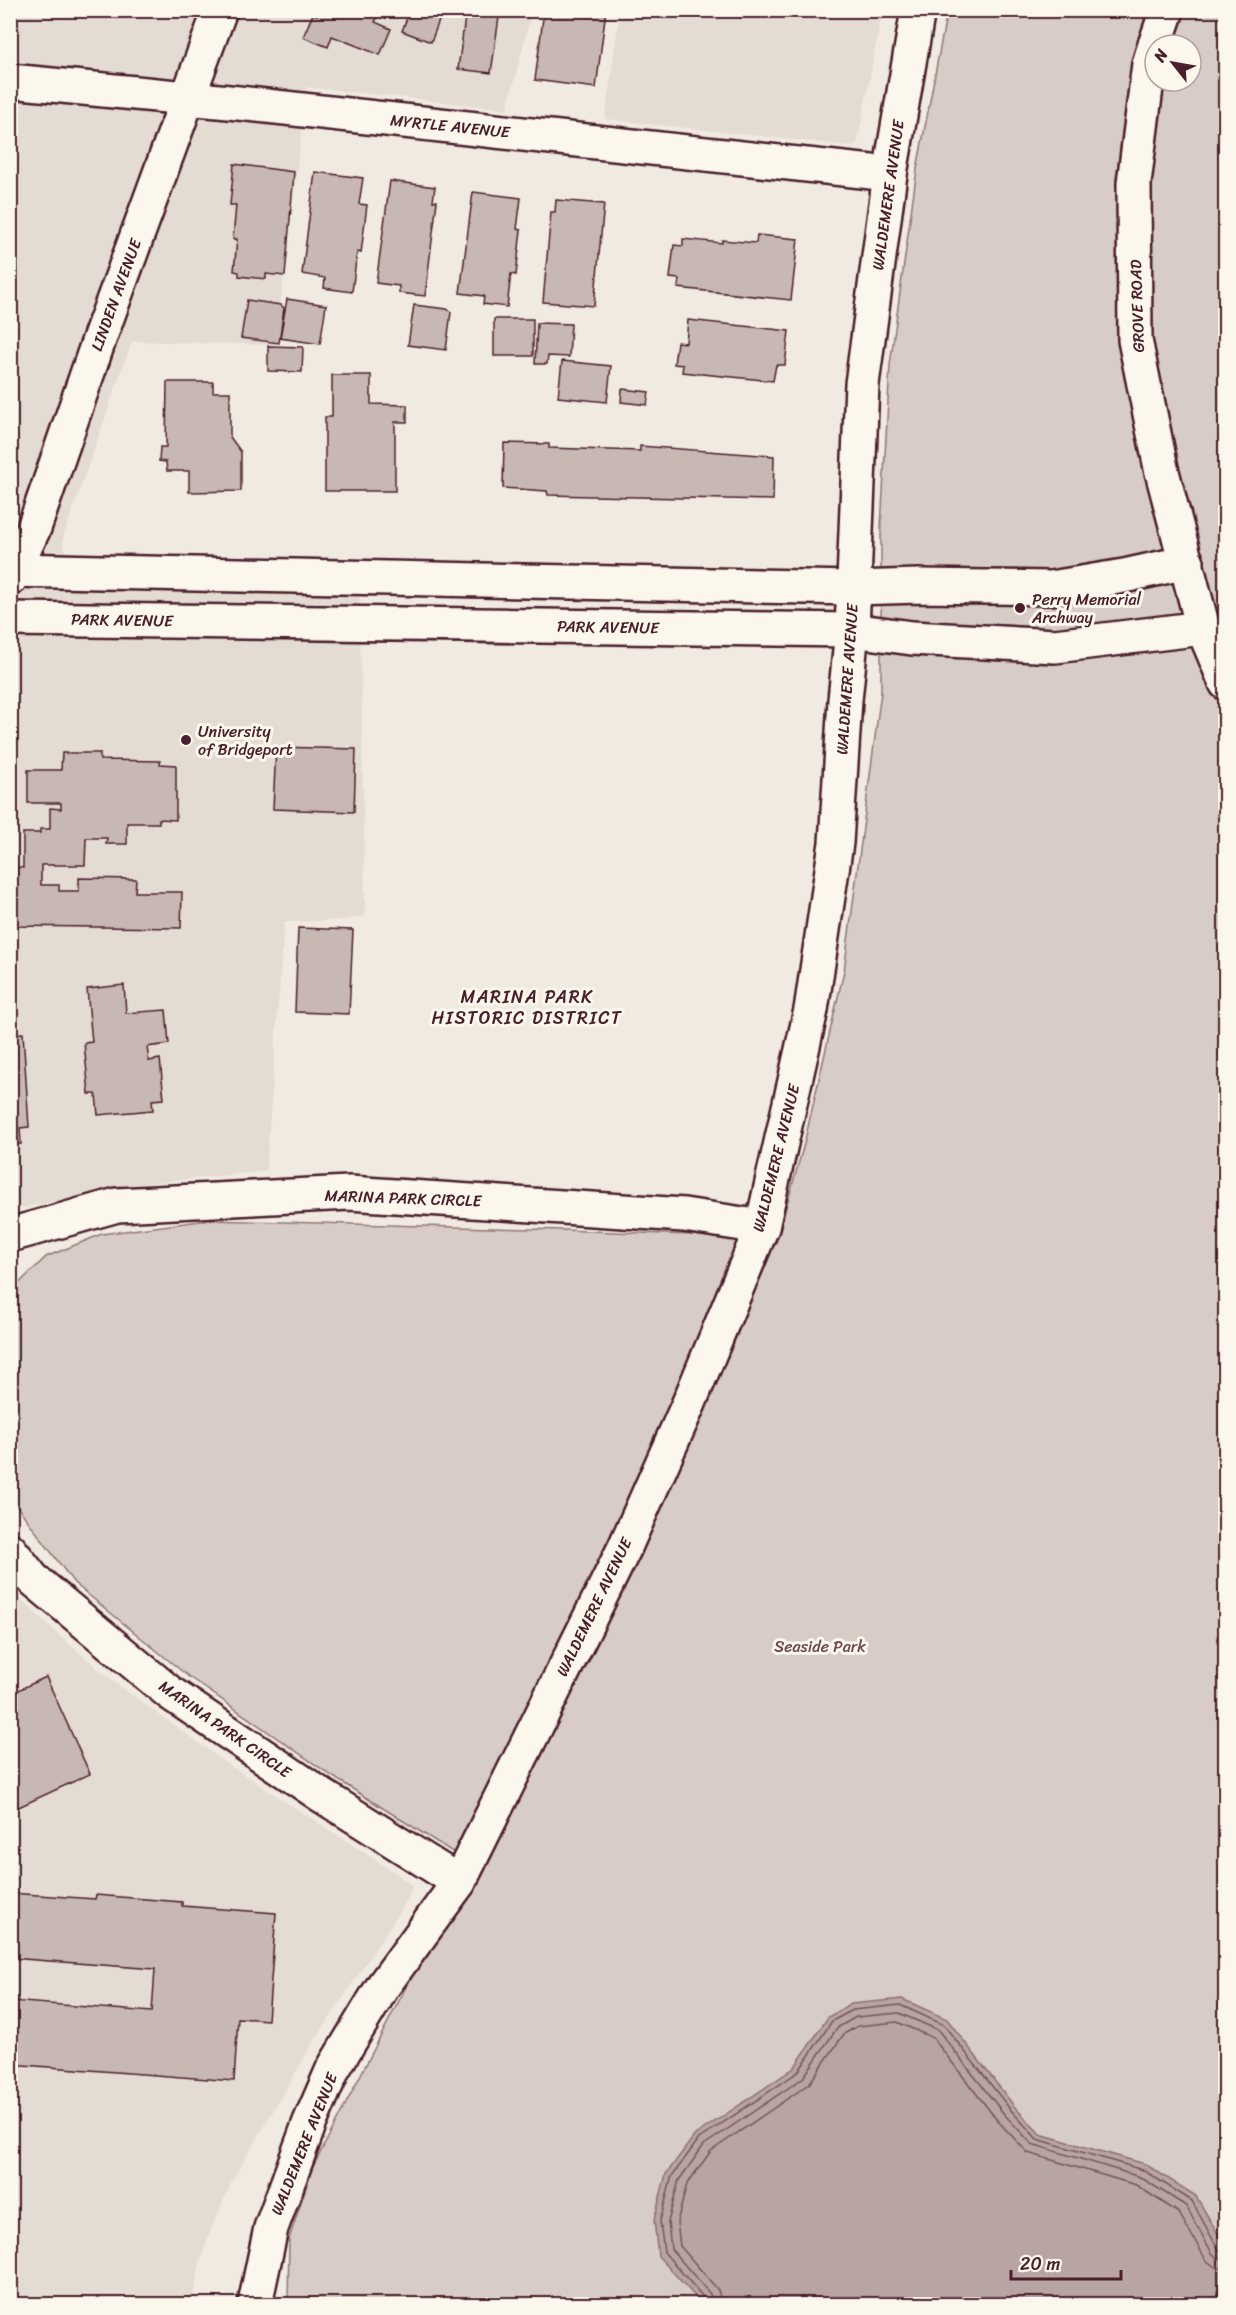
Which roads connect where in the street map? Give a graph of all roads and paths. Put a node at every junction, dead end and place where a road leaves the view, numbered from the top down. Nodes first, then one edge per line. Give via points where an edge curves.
1 (220, 10) edge
2 (918, 10) edge
3 (1167, 10) edge
4 (1159, 33) edge
5 (10, 81) edge
6 (1145, 93) edge
7 (188, 98) junction
8 (890, 174) junction
9 (1187, 562) junction
10 (12, 573) edge
11 (853, 588) junction
12 (10, 619) edge
13 (1203, 628) junction
14 (852, 630) junction
15 (1226, 683) edge
16 (762, 1227) junction
17 (10, 1235) edge
18 (10, 1550) edge
19 (459, 1882) junction
20 (255, 2304) edge

1 - 7 street, LINDEN AVENUE
2 - 8 street, WALDEMERE AVENUE
3 - 4 street, GROVE ROAD
5 - 7 street, MYRTLE AVENUE
6 - 9 street, GROVE ROAD via 1134,183 1135,340 1161,468
7 - 8 street, MYRTLE AVENUE
7 - 10 street, LINDEN AVENUE via 34,528
8 - 11 street, WALDEMERE AVENUE via 862,384
9 - 11 street via 1051,588
9 - 13 street, GROVE ROAD
10 - 11 street
11 - 14 street, WALDEMERE AVENUE
12 - 14 street, PARK AVENUE
13 - 14 street, PARK AVENUE via 1056,646 912,638
13 - 15 street, GROVE ROAD
14 - 16 street, WALDEMERE AVENUE via 836,843 811,1010
16 - 17 street, MARINA PARK CIRCLE via 684,1215 349,1193 117,1205
16 - 19 street, WALDEMERE AVENUE via 625,1547
18 - 19 street, MARINA PARK CIRCLE via 33,1579 170,1693
19 - 20 street, WALDEMERE AVENUE via 383,1986 333,2069 271,2228

